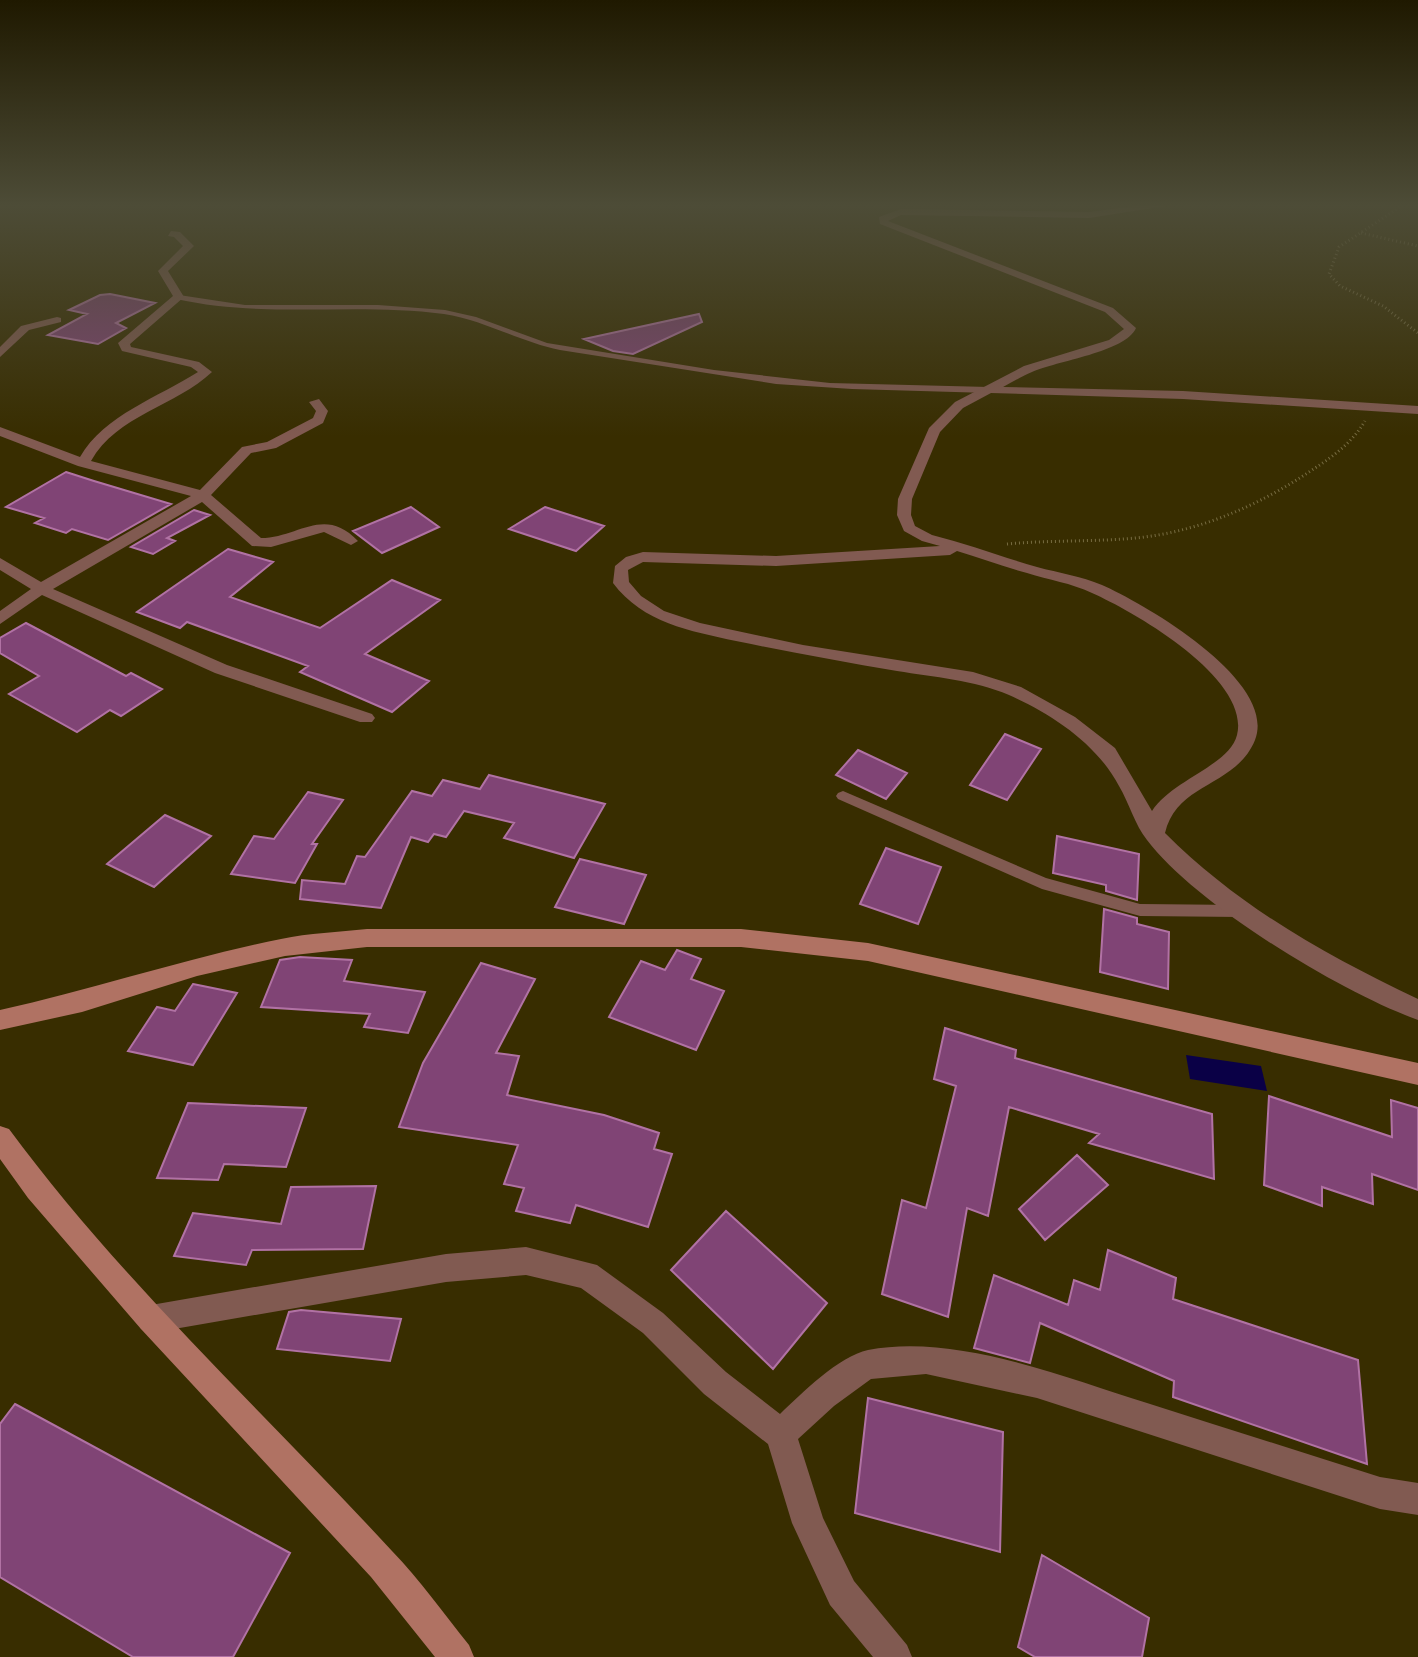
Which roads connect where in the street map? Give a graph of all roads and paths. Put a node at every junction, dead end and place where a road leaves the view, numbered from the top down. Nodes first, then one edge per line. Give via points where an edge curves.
1 (170, 282) edge
2 (1037, 282) edge
3 (1337, 282) edge
4 (179, 297) junction
5 (57, 320) dead end
6 (1418, 333) edge
7 (0, 354) edge
8 (989, 390) junction
9 (315, 402) dead end
10 (1372, 406) junction
11 (1418, 410) edge
12 (0, 431) edge
13 (83, 463) junction
14 (203, 495) junction
15 (351, 541) dead end
16 (970, 549) junction
17 (0, 563) edge
18 (41, 589) junction
19 (0, 619) edge
20 (366, 718) dead end
21 (843, 796) dead end
22 (1154, 835) junction
23 (1244, 911) junction
24 (1418, 1010) edge
25 (0, 1020) edge
26 (1418, 1074) edge
27 (0, 1138) edge
28 (151, 1319) junction
29 (781, 1434) junction
30 (1418, 1499) edge
31 (457, 1657) edge
32 (895, 1657) edge

1 - 4 street
2 - 8 street via 1109,310 1130,328 1127,335 1058,358
3 - 6 path via 1383,306
4 - 8 lane via 266,309 381,305 448,312 556,347 735,377
4 - 13 street via 124,343 126,349 195,364 206,372 113,430 88,451
5 - 7 street via 25,328
8 - 10 street
8 - 16 street via 959,405 934,431 905,499 909,528
9 - 14 street via 322,411 318,420 271,445 247,450
10 - 11 street
10 - 16 path via 1358,437 1290,485 1227,516 1115,540 1036,540
12 - 13 street
13 - 14 street
14 - 15 street via 257,543 323,526
14 - 18 street
16 - 22 street via 1097,589 1166,629 1230,680 1248,719 1248,736 1225,768 1163,805
16 - 22 street via 776,561 643,557 620,569 621,583 658,614 696,627 973,678 1015,691 1069,721 1108,753
17 - 18 street
18 - 19 street
18 - 20 street via 221,669
21 - 23 lane via 1042,883 1140,910
22 - 23 street via 1176,860
23 - 24 street via 1317,960
25 - 26 main road via 285,947 367,938 741,938 868,952
27 - 28 main road via 37,1189
28 - 29 street via 446,1268 526,1261 587,1275 653,1323 715,1383
28 - 31 main road via 383,1565
29 - 30 street via 866,1365 926,1359 1037,1383 1380,1493
29 - 32 street via 808,1523 842,1593

